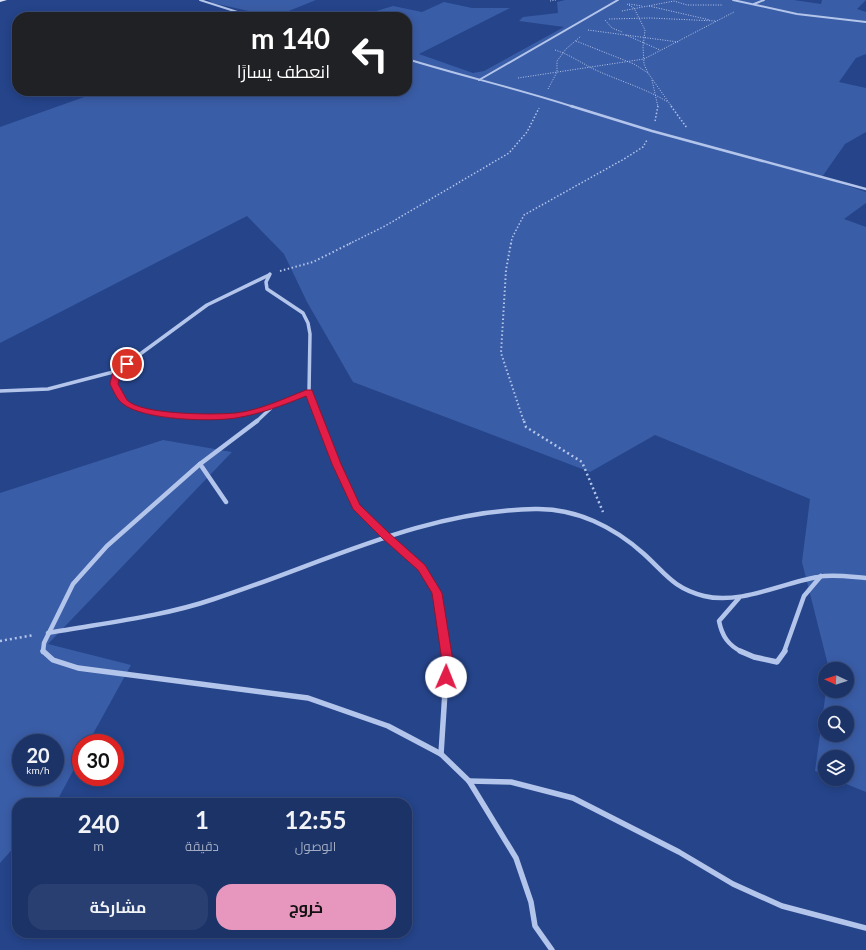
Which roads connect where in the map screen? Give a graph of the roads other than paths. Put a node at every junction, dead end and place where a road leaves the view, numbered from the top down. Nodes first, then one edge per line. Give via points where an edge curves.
1 (5, 0) edge
2 (200, 0) edge
3 (618, 0) edge
4 (733, 0) edge
5 (764, 0) edge
6 (0, 1) edge
7 (753, 4) junction
8 (237, 12) edge
9 (866, 22) edge
10 (412, 60) edge
11 (479, 80) junction
12 (866, 189) edge
13 (117, 371) junction
14 (0, 391) edge
15 (309, 392) junction
16 (274, 406) junction
17 (200, 464) junction
18 (226, 502) dead end
19 (385, 536) junction
20 (821, 576) junction
21 (866, 578) edge
22 (739, 598) junction
23 (48, 633) junction
24 (441, 754) junction
25 (469, 781) junction
26 (866, 928) edge
27 (552, 950) edge

1 - 6 street
2 - 8 street
3 - 11 street
4 - 7 street
5 - 7 street
7 - 9 street via 797,14
10 - 11 street
11 - 12 street via 544,97 652,131
13 - 14 street via 48,389
13 - 15 street via 208,305 270,274 266,282 267,289 303,313 308,323
13 - 16 street via 114,384 125,402 147,413 208,417 236,415
15 - 16 street
15 - 19 street via 336,464 356,507
16 - 17 street
17 - 18 street via 208,471
17 - 23 street via 107,546 72,584
19 - 22 street via 464,516 534,509 558,510 587,518 611,529 644,554 672,582 685,589 722,599
19 - 23 street via 181,609
19 - 24 street via 421,567 437,593 447,661
20 - 21 street
20 - 22 street
20 - 22 street via 805,595 789,645 777,662 765,662 732,647 722,634 719,621
23 - 24 street via 43,652 46,658 101,671 308,698 388,726
24 - 25 street
25 - 26 street via 511,782 574,798 679,852 733,884 782,906
25 - 27 street via 516,858 531,902 535,926

